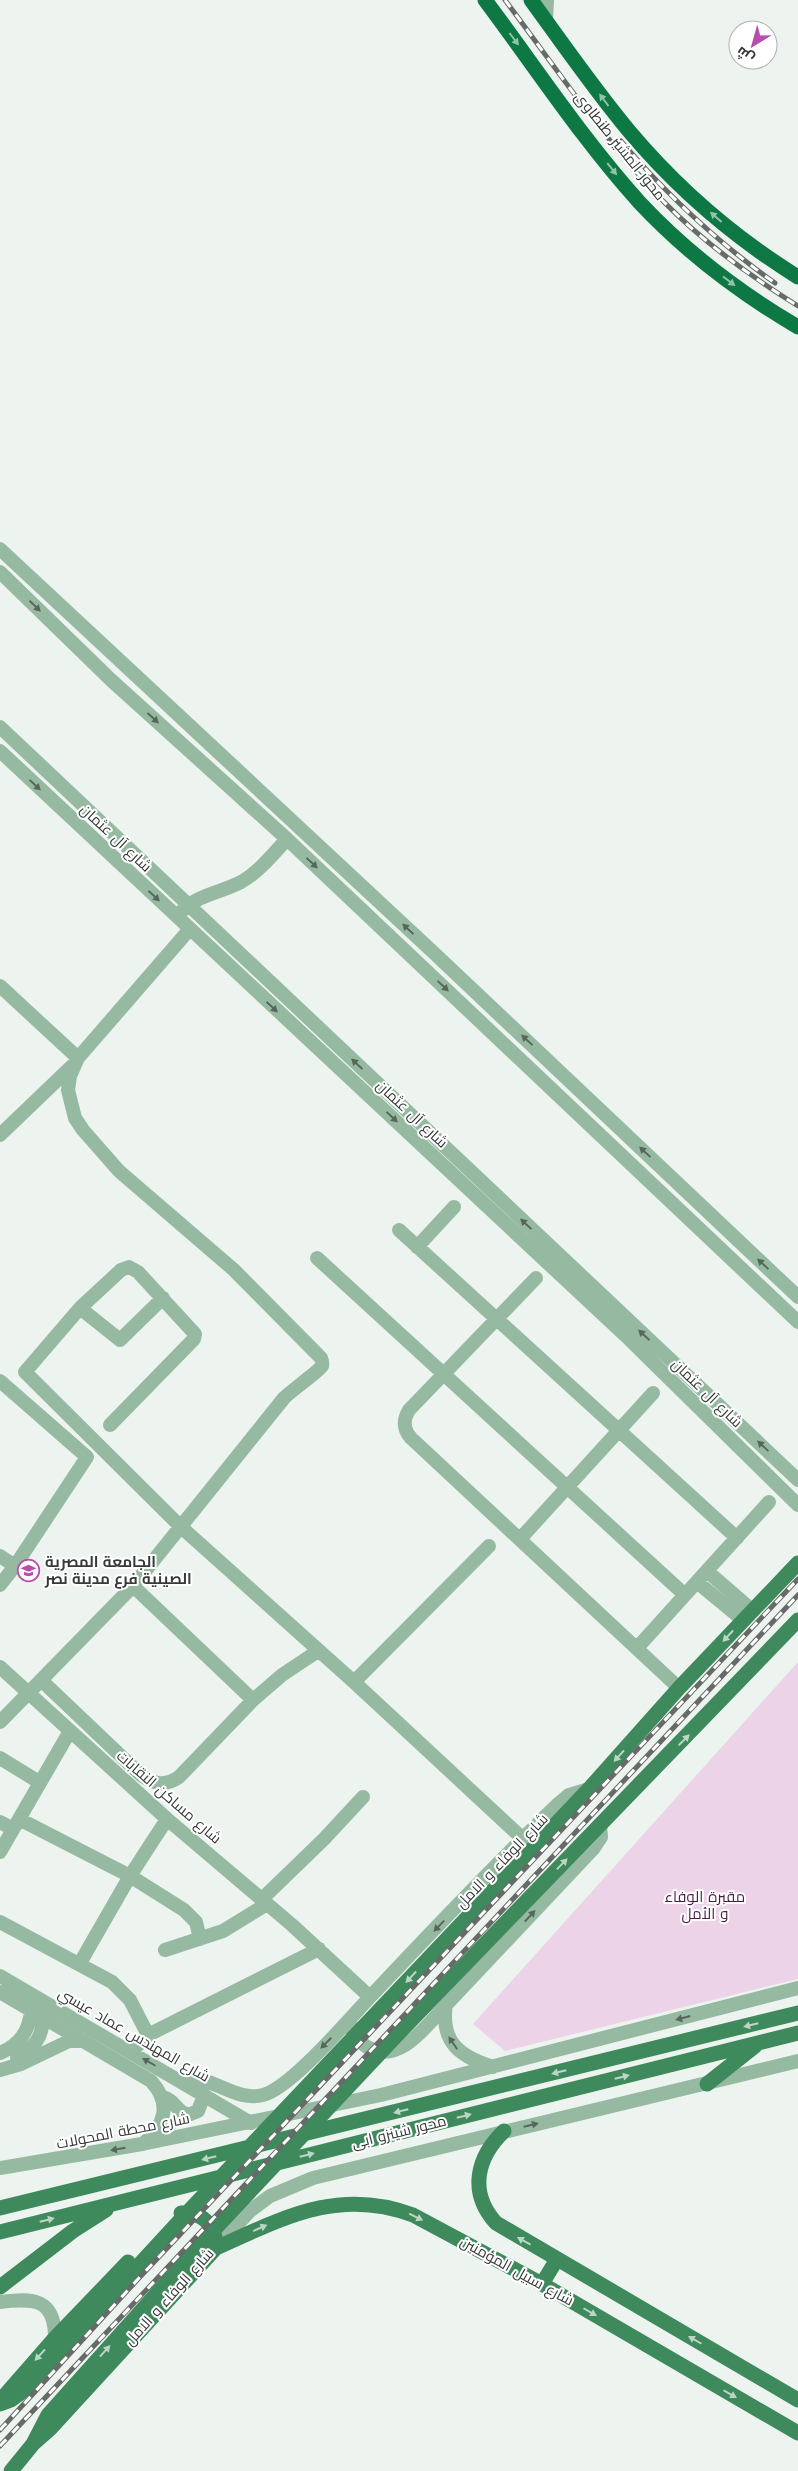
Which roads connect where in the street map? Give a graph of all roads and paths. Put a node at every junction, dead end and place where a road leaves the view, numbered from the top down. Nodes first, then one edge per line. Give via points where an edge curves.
1 (485, 0) edge
2 (530, 0) edge
3 (547, 0) edge
4 (546, 21) junction
5 (798, 277) edge
6 (798, 327) edge
7 (0, 549) edge
8 (0, 572) edge
9 (0, 727) edge
10 (0, 751) edge
11 (287, 839) junction
12 (188, 905) junction
13 (176, 917) junction
14 (189, 930) junction
15 (434, 953) junction
16 (422, 966) junction
17 (0, 986) edge
18 (77, 1060) junction
19 (0, 1135) edge
20 (454, 1207) dead end
21 (399, 1230) dead end
22 (417, 1247) junction
23 (317, 1258) dead end
24 (536, 1278) dead end
25 (798, 1297) edge
26 (163, 1298) junction
27 (80, 1308) junction
28 (498, 1318) junction
29 (798, 1322) edge
30 (24, 1372) junction
31 (444, 1375) junction
32 (4, 1385) edge
33 (653, 1393) dead end
34 (110, 1425) dead end
35 (619, 1430) junction
36 (798, 1480) edge
37 (567, 1487) junction
38 (769, 1502) dead end
39 (798, 1505) edge
40 (180, 1526) junction
41 (737, 1538) junction
42 (520, 1539) junction
43 (489, 1546) dead end
44 (0, 1556) edge
45 (798, 1563) edge
46 (16, 1566) junction
47 (702, 1577) junction
48 (0, 1586) edge
49 (133, 1586) junction
50 (685, 1595) junction
51 (748, 1616) junction
52 (798, 1620) edge
53 (637, 1648) junction
54 (318, 1652) junction
55 (0, 1667) edge
56 (41, 1680) junction
57 (354, 1682) junction
58 (679, 1688) junction
59 (29, 1692) junction
60 (253, 1700) junction
61 (0, 1722) edge
62 (70, 1731) junction
63 (0, 1758) edge
64 (39, 1782) junction
65 (589, 1789) junction
66 (364, 1796) dead end
67 (167, 1819) junction
68 (0, 1822) edge
69 (16, 1824) junction
70 (600, 1824) junction
71 (522, 1838) junction
72 (0, 1852) edge
73 (130, 1876) junction
74 (264, 1901) junction
75 (0, 1922) edge
76 (200, 1939) junction
77 (319, 1949) junction
78 (165, 1950) dead end
79 (80, 1963) junction
80 (0, 1976) edge
81 (798, 1988) edge
82 (0, 1992) edge
83 (370, 1996) junction
84 (446, 2006) junction
85 (798, 2013) edge
86 (37, 2014) junction
87 (351, 2018) junction
88 (798, 2033) edge
89 (148, 2035) junction
90 (85, 2041) junction
91 (759, 2042) junction
92 (131, 2052) junction
93 (0, 2053) edge
94 (798, 2061) edge
95 (494, 2067) junction
96 (4, 2069) edge
97 (178, 2079) junction
98 (707, 2084) junction
99 (204, 2095) junction
100 (162, 2097) junction
101 (251, 2122) junction
102 (504, 2131) junction
103 (142, 2144) junction
104 (0, 2168) edge
105 (123, 2201) junction
106 (0, 2208) edge
107 (0, 2232) edge
108 (213, 2241) junction
109 (557, 2259) junction
110 (542, 2284) junction
111 (0, 2287) edge
112 (0, 2302) edge
113 (55, 2338) junction
114 (798, 2400) edge
115 (0, 2403) edge
116 (798, 2433) edge
117 (11, 2471) edge

1 -> 6 highway, محور المشير طنطاوى via 604,160 641,203 713,269
2 - 4 highway, محور المشير طنطاوى
3 - 4 street
5 -> 4 highway, محور المشير طنطاوى via 723,223 674,180 624,125
15 -> 7 street
8 -> 11 street via 111,680
9 - 12 street, شارع آل عثمان
10 -> 13 street, شارع آل عثمان
11 - 12 street via 251,876
11 -> 16 street
12 - 13 street
36 -> 12 street, شارع آل عثمان
13 - 14 street, شارع آل عثمان
14 - 18 street
14 -> 39 street, شارع آل عثمان via 628,1338
15 - 16 street
25 -> 15 street
16 -> 29 street
17 - 18 street
18 - 19 street
18 - 40 street via 68,1090 75,1118 83,1130 119,1171 234,1270 292,1326 322,1361 320,1369 284,1398
20 - 22 street
21 - 22 street
22 - 28 street
23 - 31 street
24 - 28 street
26 - 27 street via 138,1272 128,1267
26 - 27 street via 120,1340
26 - 34 street via 193,1329 194,1339
27 - 30 street
28 - 31 street
28 - 35 street
30 - 32 street
30 - 40 street
31 - 37 street
31 - 42 street via 406,1415 404,1427
32 - 46 street via 87,1458
33 - 35 street
35 - 37 street
35 - 41 street
37 - 42 street
37 - 50 street
38 - 41 street
40 - 49 street
40 - 54 street
41 - 47 street
42 - 53 street
43 - 57 street
44 - 46 street
45 - 51 main road, شارع الوفاء و الامل
46 - 48 street
47 - 50 street
47 - 51 street
49 - 56 street
49 - 60 street
50 - 53 street
51 -> 58 main road, شارع الوفاء و الامل
70 -> 52 main road
53 - 58 street
54 - 57 street
54 - 60 street via 282,1675
55 - 59 street, شارع مساكن النقابات
56 - 59 street
56 - 60 street via 141,1775 156,1783 172,1782 179,1777
57 - 71 street
58 -> 65 main road, شارع الوفاء و الامل
59 - 61 street
59 - 62 street, شارع مساكن النقابات
62 - 64 street
62 - 67 street, شارع مساكن النقابات
63 - 64 street
64 - 69 street
65 - 71 street, شارع الوفاء و الامل via 569,1795
65 -> 115 main road via 23,2390 11,2400
66 - 74 street
67 - 73 street
67 - 74 street, شارع مساكن النقابات
68 - 69 street
69 - 72 street
69 - 73 street
84 -> 70 street via 592,1849 601,1837
108 -> 70 main road via 395,2037
71 -> 83 street, شارع الوفاء و الامل
73 - 76 street via 184,1910 196,1922
73 - 79 street
74 - 76 street via 234,1925
74 - 77 street, شارع مساكن النقابات
75 - 79 street
76 - 78 street
77 - 83 street, شارع مساكن النقابات
77 - 89 street
79 - 89 street via 123,1992
80 - 92 street, شارع المهندس عماد عيسي
81 -> 95 street, شارع محطة المحولات
82 - 86 street, شارع المهندس عماد عيسي
83 - 87 street, شارع الوفاء و الامل
84 - 87 street via 411,2042 388,2052 371,2049 357,2039 352,2032
95 -> 84 street via 469,2058 453,2044 445,2023
85 -> 106 main road, محور شينزو ابى
86 - 90 street, شارع المهندس عماد عيسي
86 - 93 street via 22,2038
86 - 96 street via 42,2032 36,2043
87 -> 97 street, شارع الوفاء و الامل via 288,2081 263,2095 249,2097 208,2082
88 - 91 main road, محور شينزو ابى
89 - 92 street
90 - 96 street via 69,2041
90 - 100 street, شارع المهندس عماد عيسي via 151,2081
91 - 98 main road
105 -> 91 main road, محور شينزو ابى
97 -> 92 street, شارع المهندس عماد عيسي
94 - 98 street
95 - 101 street, شارع محطة المحولات
97 - 99 street, شارع المهندس عماد عيسي
102 -> 98 street
99 - 100 street, شارع المهندس عماد عيسي via 198,2111 188,2115 181,2112 171,2099
99 - 101 street, شارع المهندس عماد عيسي
100 - 103 street via 162,2122 155,2134
101 - 103 street, شارع محطة المحولات
102 - 108 street via 313,2178 270,2196
109 -> 102 main road, شارع سبيل المؤمنين via 502,2228 482,2203 479,2180 482,2160
103 -> 104 street, شارع محطة المحولات
107 -> 105 main road, محور شينزو ابى
105 - 111 main road via 73,2231
108 -> 110 main road, شارع سبيل المؤمنين via 330,2206 374,2204 413,2215
108 - 113 main road, شارع الوفاء و الامل via 216,2237 212,2226 203,2217 192,2213 169,2219
117 -> 108 main road, شارع الوفاء و الامل
109 - 110 main road
114 -> 109 main road, شارع سبيل المؤمنين
110 -> 116 main road, شارع سبيل المؤمنين
112 - 113 street via 24,2299 42,2304 54,2319
113 -> 115 main road, شارع الوفاء و الامل

